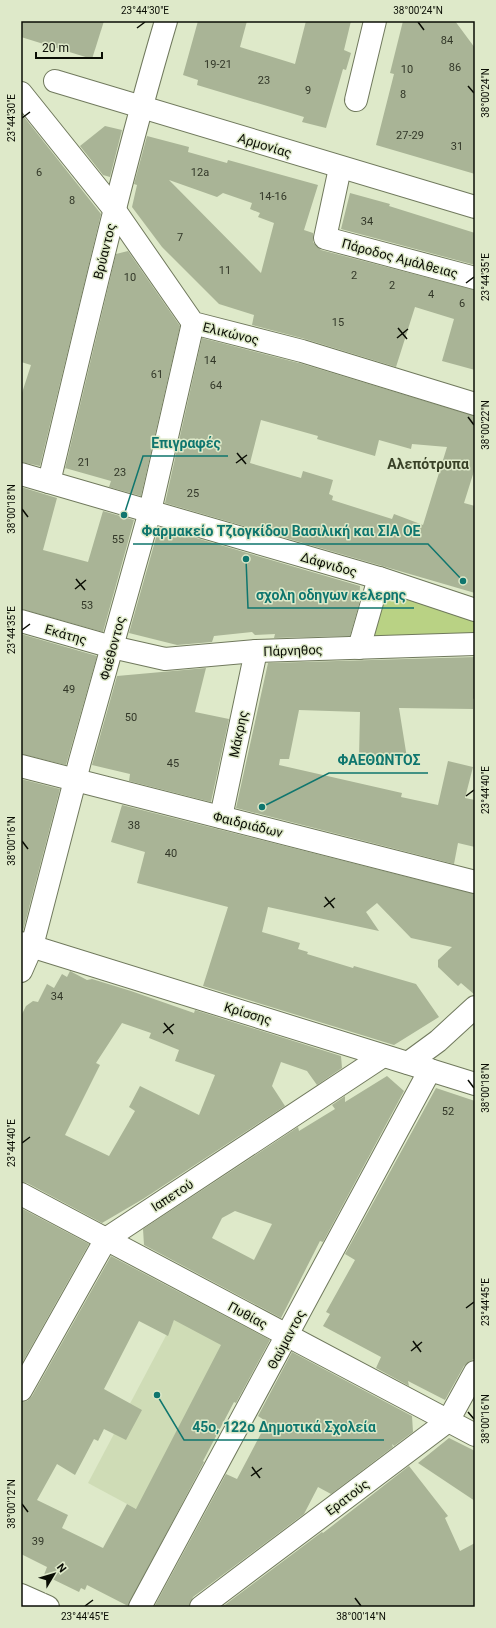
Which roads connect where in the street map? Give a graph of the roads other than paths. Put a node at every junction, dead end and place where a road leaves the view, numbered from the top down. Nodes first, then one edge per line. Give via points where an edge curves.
1 (166, 21) edge
2 (375, 21) edge
3 (55, 81) dead end
4 (21, 93) edge
5 (356, 100) dead end
6 (141, 106) junction
7 (340, 168) junction
8 (475, 207) edge
9 (114, 209) junction
10 (475, 278) edge
11 (193, 323) junction
12 (475, 404) edge
13 (21, 474) edge
14 (49, 482) junction
15 (150, 511) junction
16 (379, 578) junction
17 (475, 610) edge
18 (21, 621) edge
19 (475, 644) edge
20 (112, 647) junction
21 (359, 648) junction
22 (256, 651) junction
23 (21, 766) edge
24 (77, 780) junction
25 (221, 817) junction
26 (475, 882) edge
27 (26, 944) edge
28 (21, 971) edge
29 (475, 1007) edge
30 (384, 1056) junction
31 (408, 1063) junction
32 (430, 1070) junction
33 (475, 1084) edge
34 (21, 1194) edge
35 (106, 1239) junction
36 (288, 1336) junction
37 (475, 1372) edge
38 (21, 1390) edge
39 (448, 1421) junction
40 (475, 1435) edge
41 (21, 1595) edge
42 (48, 1607) edge
43 (140, 1607) edge
44 (201, 1607) edge

1 - 6 street, Βρύαντος
2 - 5 street
3 - 6 street, Αρμονίας
4 - 9 street, Ελικώνος
6 - 7 street, Αρμονίας
6 - 9 street, Βρύαντος
7 - 8 street, Αρμονίας
7 - 10 street, Πάροδος Αμάλθειας via 325,238
9 - 11 street, Ελικώνος
9 - 14 street, Βρύαντος
11 - 12 street, Ελικώνος via 302,351
11 - 15 street, Φαέθοντος
13 - 14 street, Δάφνιδος
14 - 15 street, Δάφνιδος
15 - 16 street, Δάφνιδος
15 - 20 street, Φαέθοντος
16 - 17 street, Δάφνιδος
16 - 21 street
18 - 20 street, Εκάτης
19 - 21 street, Πάρνηθος
20 - 22 street, Πάρνηθος via 165,659
20 - 24 street, Φαέθοντος
21 - 22 street, Πάρνηθος
22 - 25 street, Μάκρης
23 - 24 street, Φαιδριάδων
24 - 25 street, Φαιδριάδων
24 - 27 street, Φαέθοντος
25 - 26 street, Φαιδριάδων
27 - 28 street, Φαέθοντος
27 - 30 street, Κρίσσης
29 - 31 street
30 - 31 street, Κρίσσης
30 - 35 street, Ιαπετού
31 - 32 street, Κρίσσης
32 - 33 street, Κρίσσης
32 - 36 street, Θαύμαντος
34 - 35 street, Πυθίας
35 - 36 street, Πυθίας
35 - 38 street, Ιαπετού
36 - 39 street, Πυθίας
36 - 43 street, Θαύμαντος
37 - 39 street, Ερατούς
39 - 40 street, Πυθίας
39 - 44 street, Ερατούς
41 - 42 street

